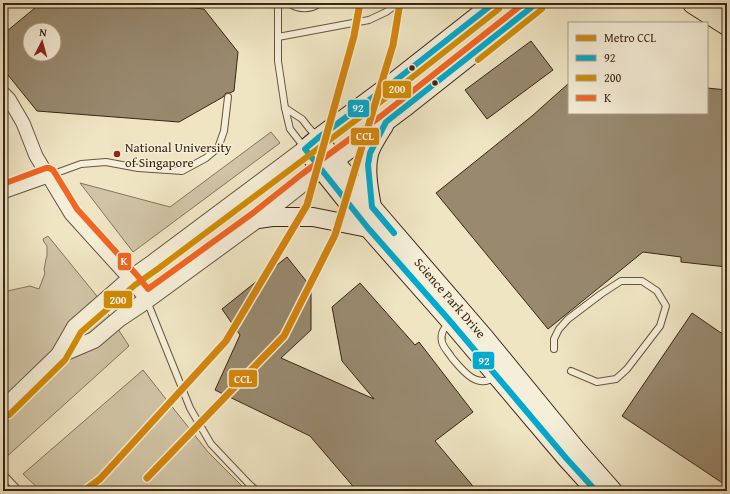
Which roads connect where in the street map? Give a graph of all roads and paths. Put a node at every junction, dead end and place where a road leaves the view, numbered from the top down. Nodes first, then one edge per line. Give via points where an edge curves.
1 (278, 3) edge
2 (289, 3) edge
3 (320, 3) edge
4 (398, 3) edge
5 (494, 3) edge
6 (537, 3) edge
7 (694, 3) edge
8 (727, 24) edge
9 (278, 37) junction
10 (3, 93) edge
11 (228, 97) dead end
12 (285, 108) junction
13 (386, 122) junction
14 (312, 143) junction
15 (328, 165) junction
16 (48, 176) junction
17 (3, 192) edge
18 (372, 207) junction
19 (258, 219) junction
20 (368, 228) junction
21 (130, 279) junction
22 (147, 300) junction
23 (554, 349) dead end
24 (59, 355) junction
25 (571, 371) dead end
26 (3, 409) edge
27 (571, 454) junction
28 (3, 474) edge
29 (19, 491) edge
30 (256, 491) edge
31 (596, 491) edge
32 (613, 491) edge

1 - 9 lane, Science Park Drive
2 - 3 lane via 300,8 309,8
4 - 9 lane via 369,20
5 - 14 main road
6 - 13 main road
7 - 8 highway
9 - 12 lane, Science Park Drive via 278,61
10 - 16 street via 24,126 36,156
11 - 16 lane via 224,131 218,148 182,171 138,168 106,162 81,164
12 - 14 lane, Science Park Drive via 302,119 309,128
12 - 14 lane, Science Park Drive via 290,129
13 - 15 main road
13 - 18 main road via 370,152 368,165
14 - 15 main road, Science Park Drive
14 - 21 street
15 - 18 main road, Science Park Drive
15 - 19 street
15 - 20 main road, Science Park Drive
16 - 17 street
16 - 21 street via 71,214
18 - 27 main road, Science Park Drive via 485,338
19 - 20 main road via 313,217
19 - 22 street
20 - 27 main road, Science Park Drive via 496,375
21 - 22 street
21 - 24 street via 75,327
22 - 24 street via 94,340
22 - 30 lane via 190,408 211,444
23 - 25 lane via 554,339 568,319 621,281 642,281 657,291 666,306 660,326 627,369 616,379 597,382
24 - 26 street
27 - 31 main road, Science Park Drive
27 - 32 main road, Science Park Drive
28 - 29 lane

